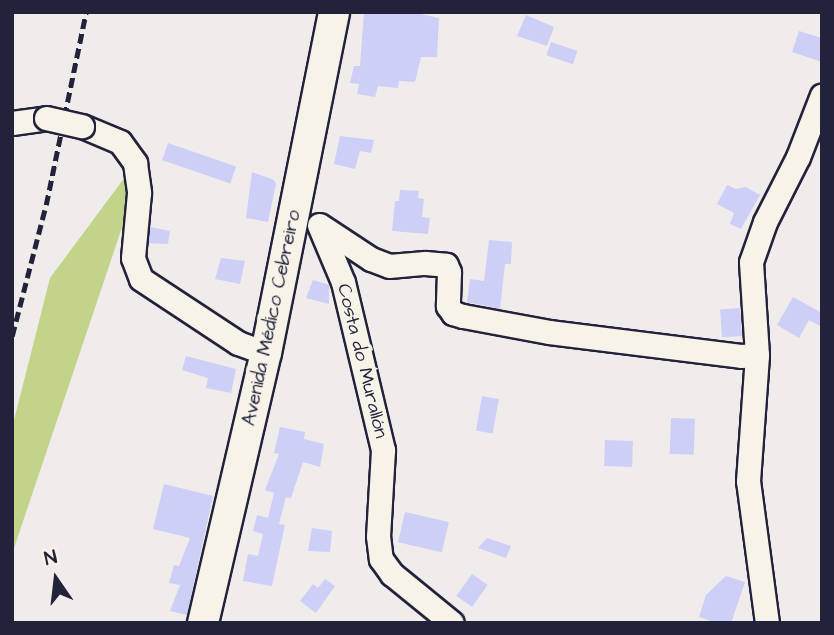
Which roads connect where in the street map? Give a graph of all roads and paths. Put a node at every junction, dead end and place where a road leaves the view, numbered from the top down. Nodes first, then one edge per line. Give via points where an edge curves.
1 (334, 12) edge
2 (822, 95) edge
3 (12, 123) edge
4 (309, 217) junction
5 (266, 353) junction
6 (757, 355) junction
7 (203, 623) edge
8 (453, 623) edge
9 (767, 623) edge

1 - 4 main road, Avenida Médico Cebreiro
2 - 6 street via 751,262
3 - 5 street, bridge via 46,118 120,142 135,163 139,193 133,258 141,279 238,343
4 - 5 main road, Avenida Médico Cebreiro
4 - 6 street via 389,266 446,265 448,306 453,313 549,332
4 - 8 street, Costa do Murallón via 344,282 383,450 381,559 392,574
5 - 7 main road, Avenida Médico Cebreiro
6 - 9 street via 748,481

